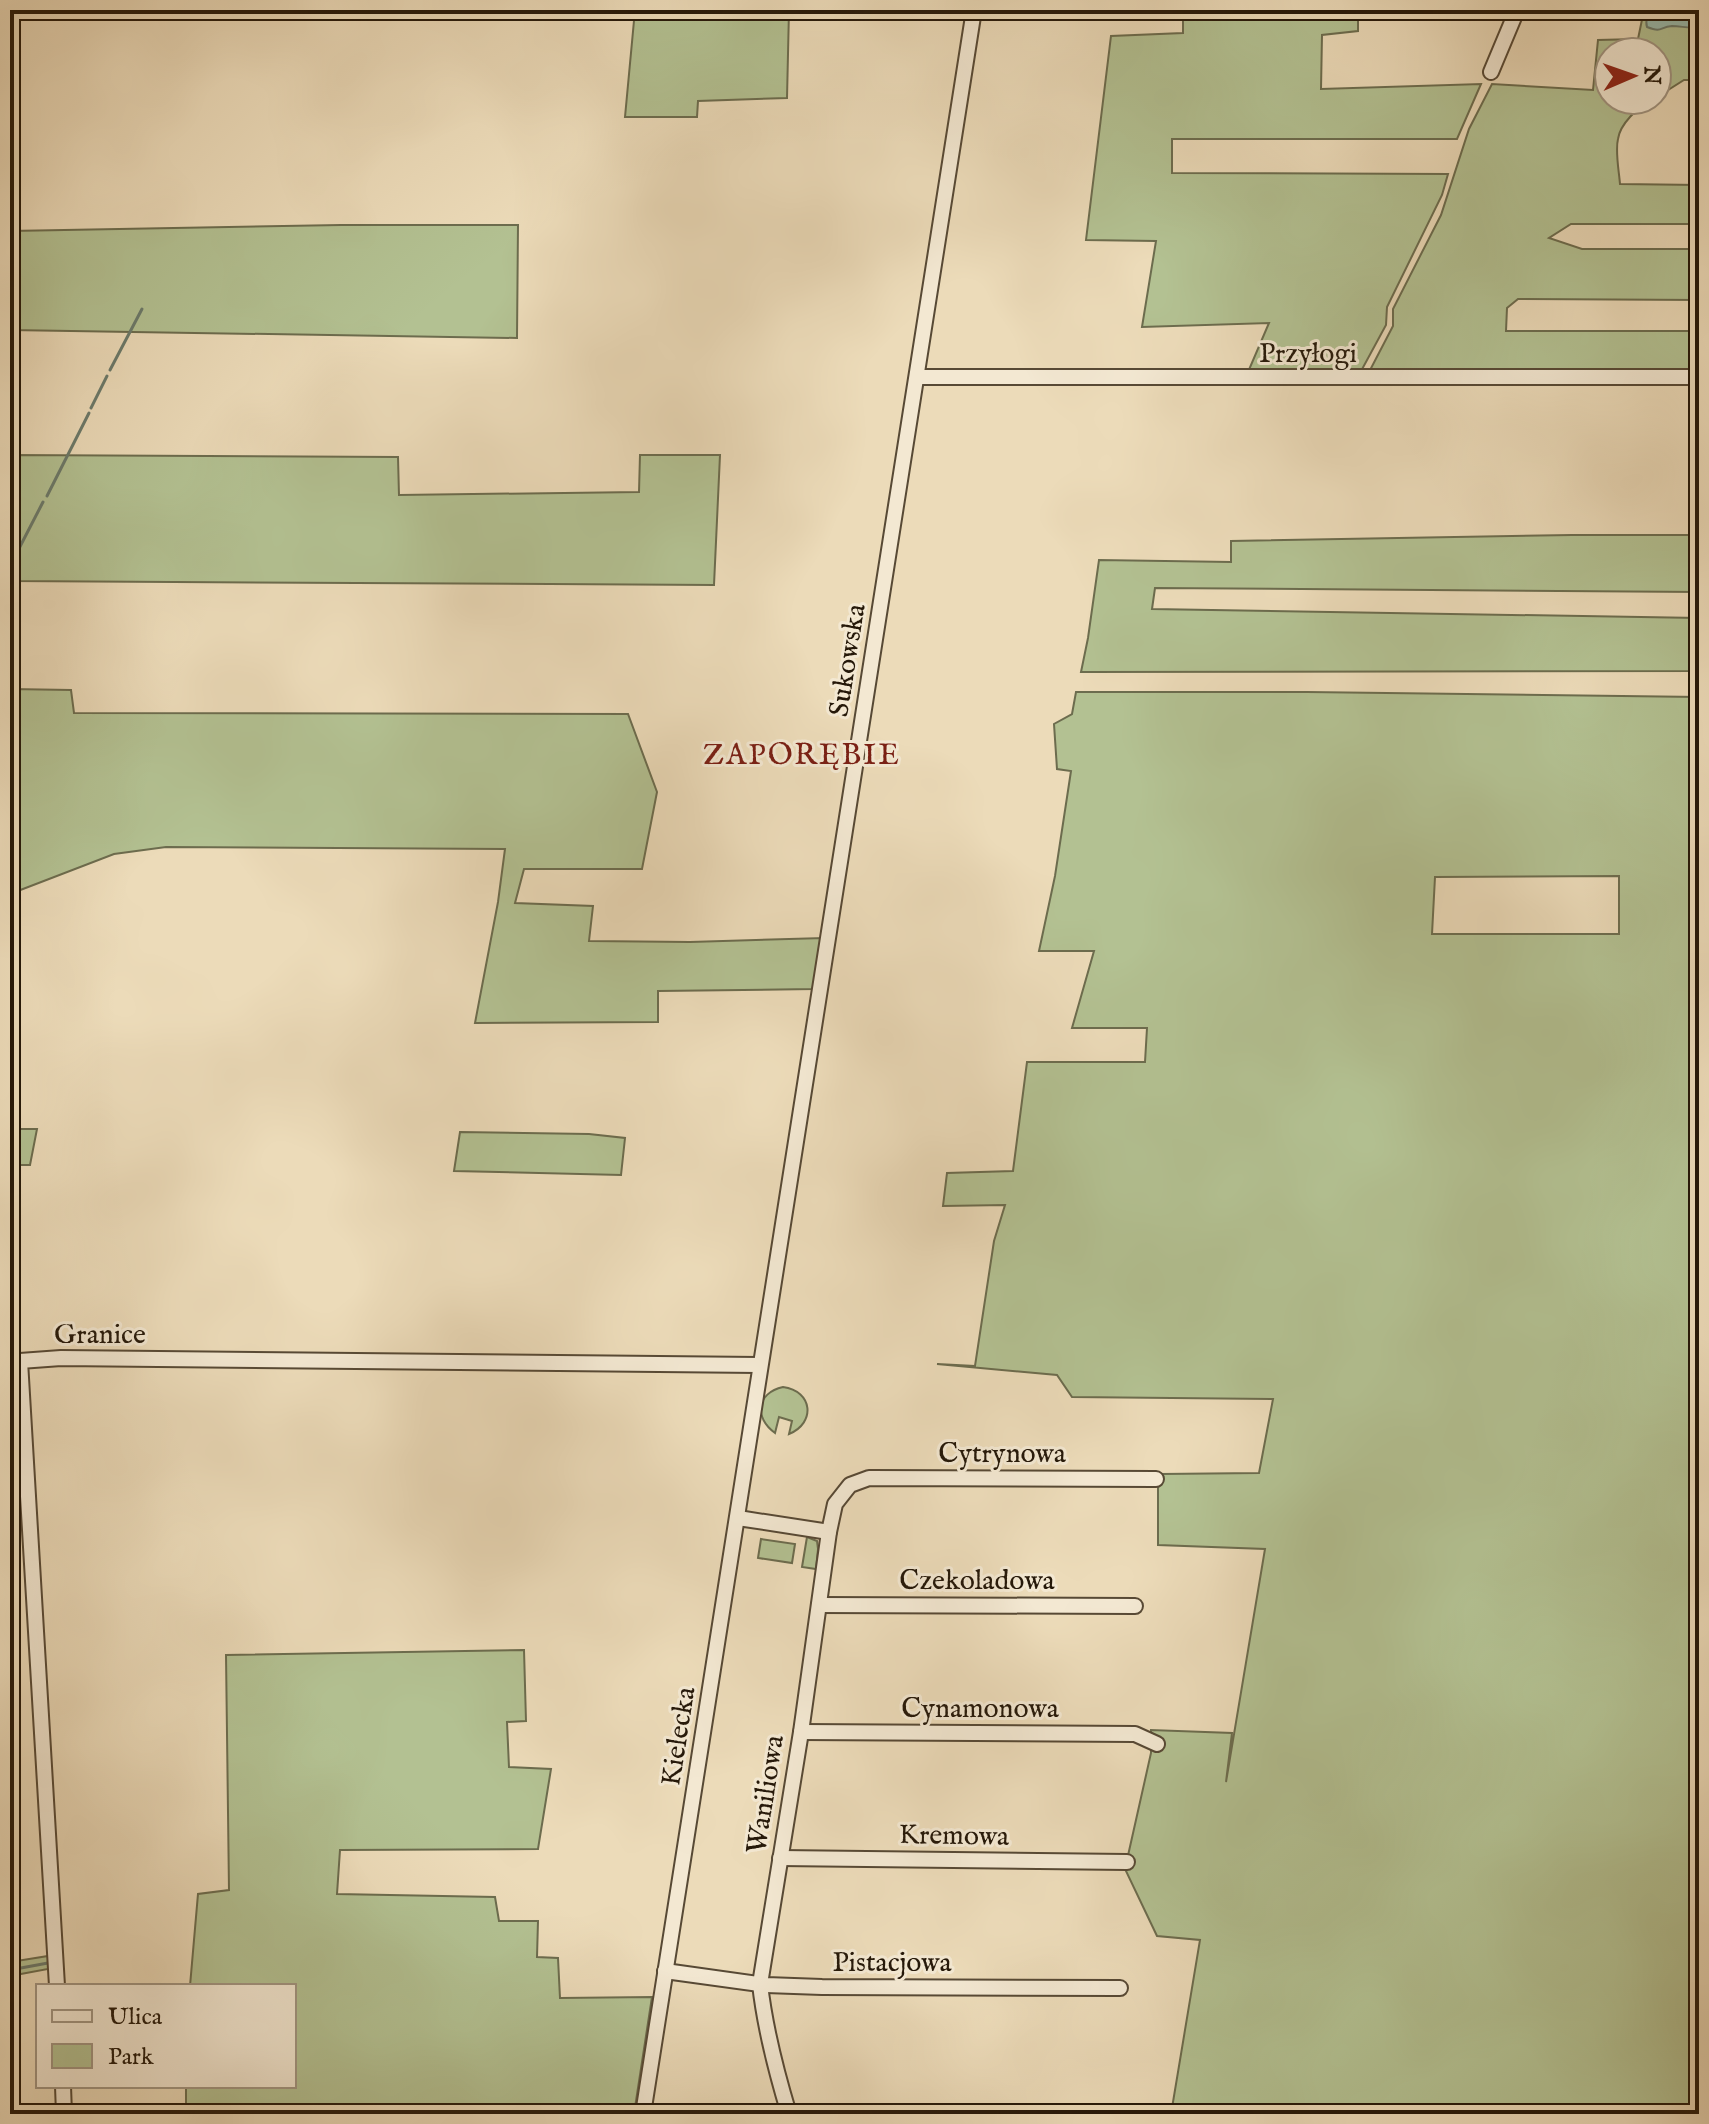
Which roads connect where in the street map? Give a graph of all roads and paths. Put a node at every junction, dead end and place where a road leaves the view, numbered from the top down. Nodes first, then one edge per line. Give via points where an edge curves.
1 (974, 10) edge
2 (1517, 10) edge
3 (1491, 72) dead end
4 (917, 377) junction
5 (1699, 377) edge
6 (15, 1361) edge
7 (759, 1365) junction
8 (1156, 1479) dead end
9 (850, 1485) joint
10 (738, 1518) junction
11 (829, 1532) junction
12 (819, 1605) junction
13 (1135, 1606) dead end
14 (801, 1732) junction
15 (1157, 1744) dead end
16 (780, 1858) junction
17 (1127, 1862) dead end
18 (665, 1971) junction
19 (57, 1984) edge
20 (760, 1984) junction
21 (1120, 1988) dead end
22 (63, 2088) edge
23 (64, 2114) edge
24 (643, 2114) edge
25 (789, 2114) edge

1 - 4 street, Sukowska
2 - 3 street
4 - 5 street, Przyłogi
4 - 7 street, Sukowska
6 - 7 street, Granice
6 - 19 street, Granice
7 - 10 street, Kielecka
8 - 9 street, Cytrynowa via 869,1478
9 - 11 street, Waniliowa via 835,1504
10 - 11 street
10 - 18 street, Kielecka
11 - 12 street, Waniliowa
12 - 13 street, Czekoladowa
12 - 14 street, Waniliowa
14 - 15 street, Cynamonowa via 1135,1734
14 - 16 street, Waniliowa
16 - 17 street, Kremowa
16 - 20 street, Waniliowa
18 - 20 street, Pistacjowa
18 - 24 street, Kielecka
20 - 21 street, Pistacjowa
20 - 25 street, Waniliowa via 773,2061
22 - 23 street

